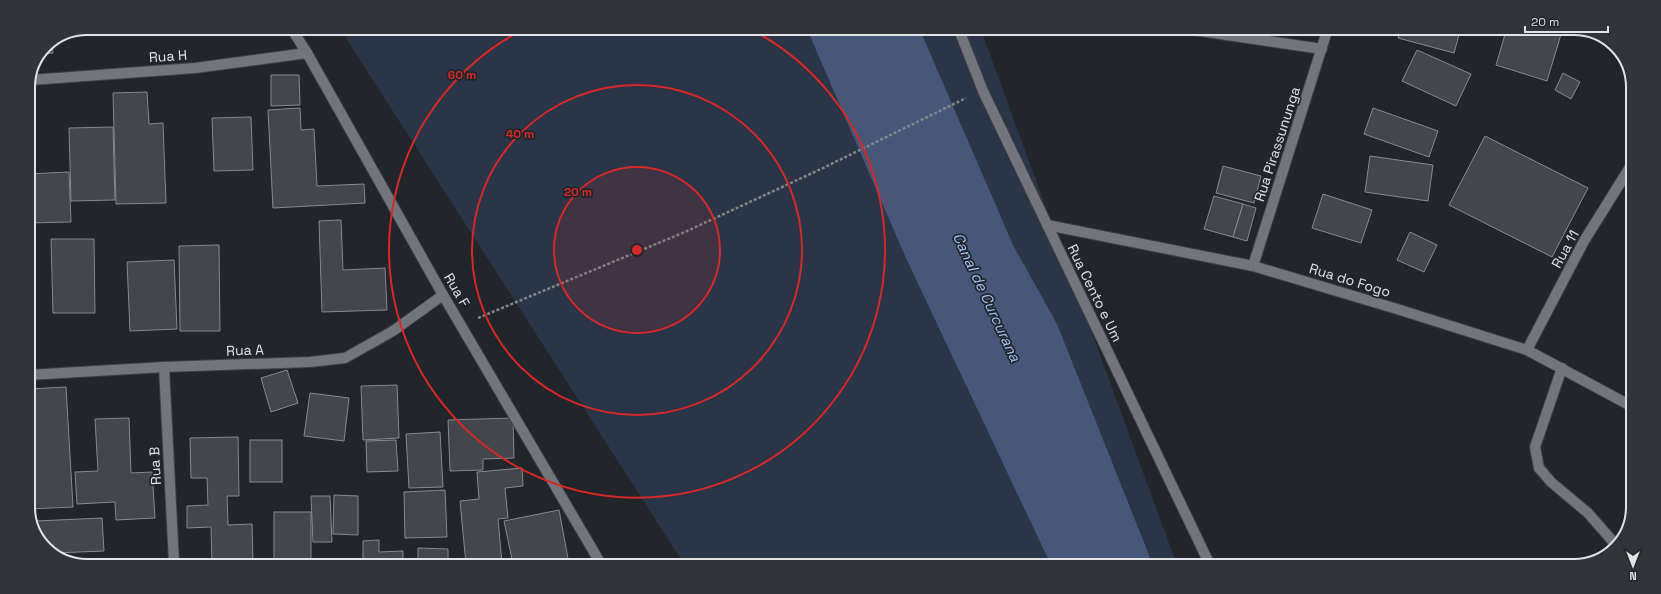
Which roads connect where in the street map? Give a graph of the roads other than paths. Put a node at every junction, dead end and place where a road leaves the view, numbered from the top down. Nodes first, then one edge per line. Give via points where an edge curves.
1 (295, 35) edge
2 (961, 35) edge
3 (1227, 35) edge
4 (1326, 35) edge
5 (1322, 49) junction
6 (307, 53) junction
7 (36, 80) edge
8 (1626, 174) edge
9 (1047, 225) junction
10 (1253, 266) junction
11 (443, 295) junction
12 (1527, 350) junction
13 (164, 367) junction
14 (1562, 368) junction
15 (35, 375) edge
16 (1626, 403) edge
17 (1613, 541) edge
18 (174, 559) edge
19 (598, 559) edge
20 (1207, 559) edge

1 - 6 street, Rua F
2 - 9 street, Rua Cento e Um via 983,91
3 - 5 street
4 - 5 street, Rua Pirassununga
5 - 10 street, Rua Pirassununga
6 - 7 street, Rua H via 195,68
6 - 11 street, Rua F
8 - 12 street, Rua 11 via 1584,240
9 - 10 street, Rua do Fogo
9 - 20 street, Rua Cento e Um
10 - 12 street, Rua do Fogo
11 - 13 street, Rua A via 393,331 345,358 310,362
11 - 19 street, Rua F
12 - 14 street, Rua do Fogo
13 - 15 street, Rua A
13 - 18 street, Rua B
14 - 16 street, Rua do Fogo
14 - 17 street via 1535,447 1539,468 1551,482 1588,513

